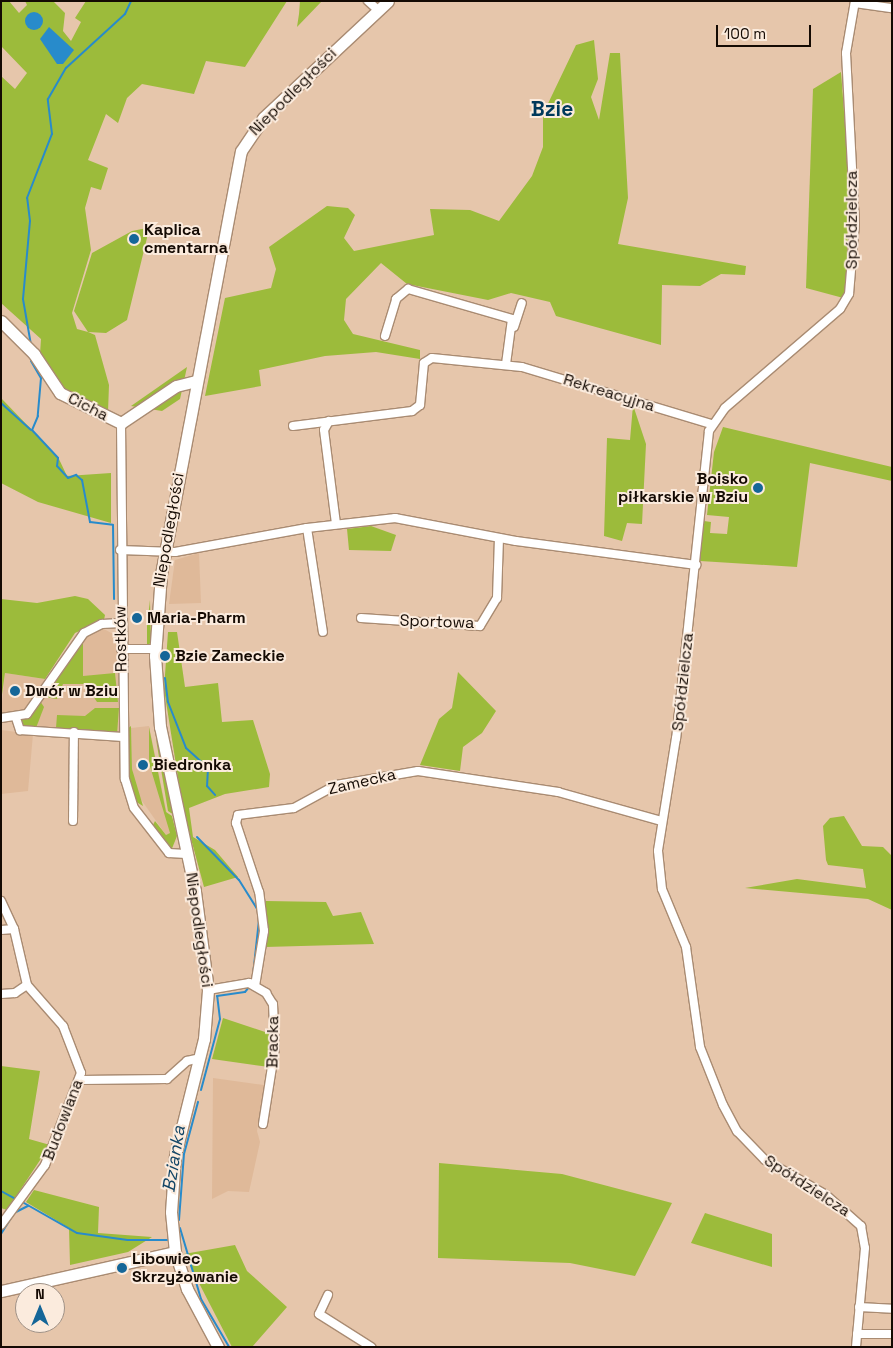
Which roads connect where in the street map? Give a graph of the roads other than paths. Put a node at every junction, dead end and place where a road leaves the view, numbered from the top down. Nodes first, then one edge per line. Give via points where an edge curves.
1 (388, 1) edge
2 (855, 2) edge
3 (373, 5) edge
4 (892, 8) edge
5 (522, 303) dead end
6 (1, 322) edge
7 (514, 328) junction
8 (385, 336) dead end
9 (506, 364) junction
10 (196, 381) junction
11 (329, 421) junction
12 (121, 423) junction
13 (712, 424) junction
14 (293, 426) dead end
15 (336, 524) junction
16 (307, 528) junction
17 (499, 538) junction
18 (120, 550) junction
19 (164, 553) junction
20 (696, 565) junction
21 (361, 618) dead end
22 (121, 623) junction
23 (323, 632) dead end
24 (121, 649) junction
25 (155, 649) junction
26 (1, 718) edge
27 (16, 718) junction
28 (74, 732) junction
29 (123, 737) junction
30 (73, 821) dead end
31 (662, 821) junction
32 (186, 854) junction
33 (1, 901) edge
34 (14, 929) junction
35 (1, 930) edge
36 (27, 985) junction
37 (255, 986) junction
38 (208, 990) junction
39 (1, 994) edge
40 (200, 1058) junction
41 (81, 1080) junction
42 (263, 1124) dead end
43 (1, 1225) edge
44 (176, 1252) junction
45 (1, 1290) edge
46 (328, 1295) dead end
47 (859, 1308) junction
48 (892, 1308) edge
49 (857, 1334) junction
50 (892, 1334) edge
51 (218, 1347) edge
52 (371, 1347) edge
53 (856, 1347) edge

1 - 3 street, Niepodległości
2 - 4 street
2 - 13 street, Spółdzielcza via 846,53 855,223 849,294 840,309
3 - 10 street, Niepodległości via 246,140 233,184
5 - 7 street
6 - 12 street, Cicha via 34,354 60,393
7 - 8 street via 505,314 408,289 396,299
7 - 9 street
9 - 11 street, Rekreacyjna via 426,359 420,406 412,411
9 - 13 street, Rekreacyjna
10 - 12 street, Cicha via 176,386
10 - 19 street, Niepodległości
11 - 14 street, Rekreacyjna
11 - 15 street via 324,430
12 - 18 street, Rostków
13 - 20 street, Spółdzielcza
15 - 16 street
15 - 17 street via 415,519
16 - 19 street
16 - 23 street
17 - 20 street
17 - 21 street, Sportowa via 498,598 480,626
18 - 19 street
18 - 22 street, Rostków
19 - 25 street, Niepodległości
20 - 31 street, Spółdzielcza via 676,738
22 - 24 street, Rostków
22 - 27 street via 102,624 84,633 32,709
24 - 25 street
24 - 29 street, Rostków
25 - 32 street, Niepodległości via 163,746
26 - 27 street
27 - 28 street via 17,730
28 - 29 street
28 - 30 street
29 - 32 street, Rostków via 125,779 134,808 169,853
31 - 37 street, Zamecka via 558,792 418,771 336,785 294,808 238,815 236,823 259,892 264,931
31 - 47 street, Spółdzielcza via 658,851 661,883 686,947 698,1039 712,1085 750,1147 846,1209 861,1226 866,1248
32 - 38 street, Niepodległości
33 - 34 street, Budowlana
34 - 35 street
34 - 36 street, Budowlana
36 - 39 street via 16,993
36 - 41 street, Budowlana via 71,1041
37 - 38 street
37 - 42 street, Bracka via 266,993 277,1018 272,1090
38 - 40 street, Niepodległości
40 - 41 street via 187,1061 167,1079
40 - 44 street, Niepodległości via 172,1175
41 - 43 street, Budowlana via 46,1165
44 - 45 street
44 - 51 street, Niepodległości via 194,1305
46 - 52 street via 319,1314
47 - 48 street
47 - 49 street, Spółdzielcza
49 - 50 street
49 - 53 street, Spółdzielcza

